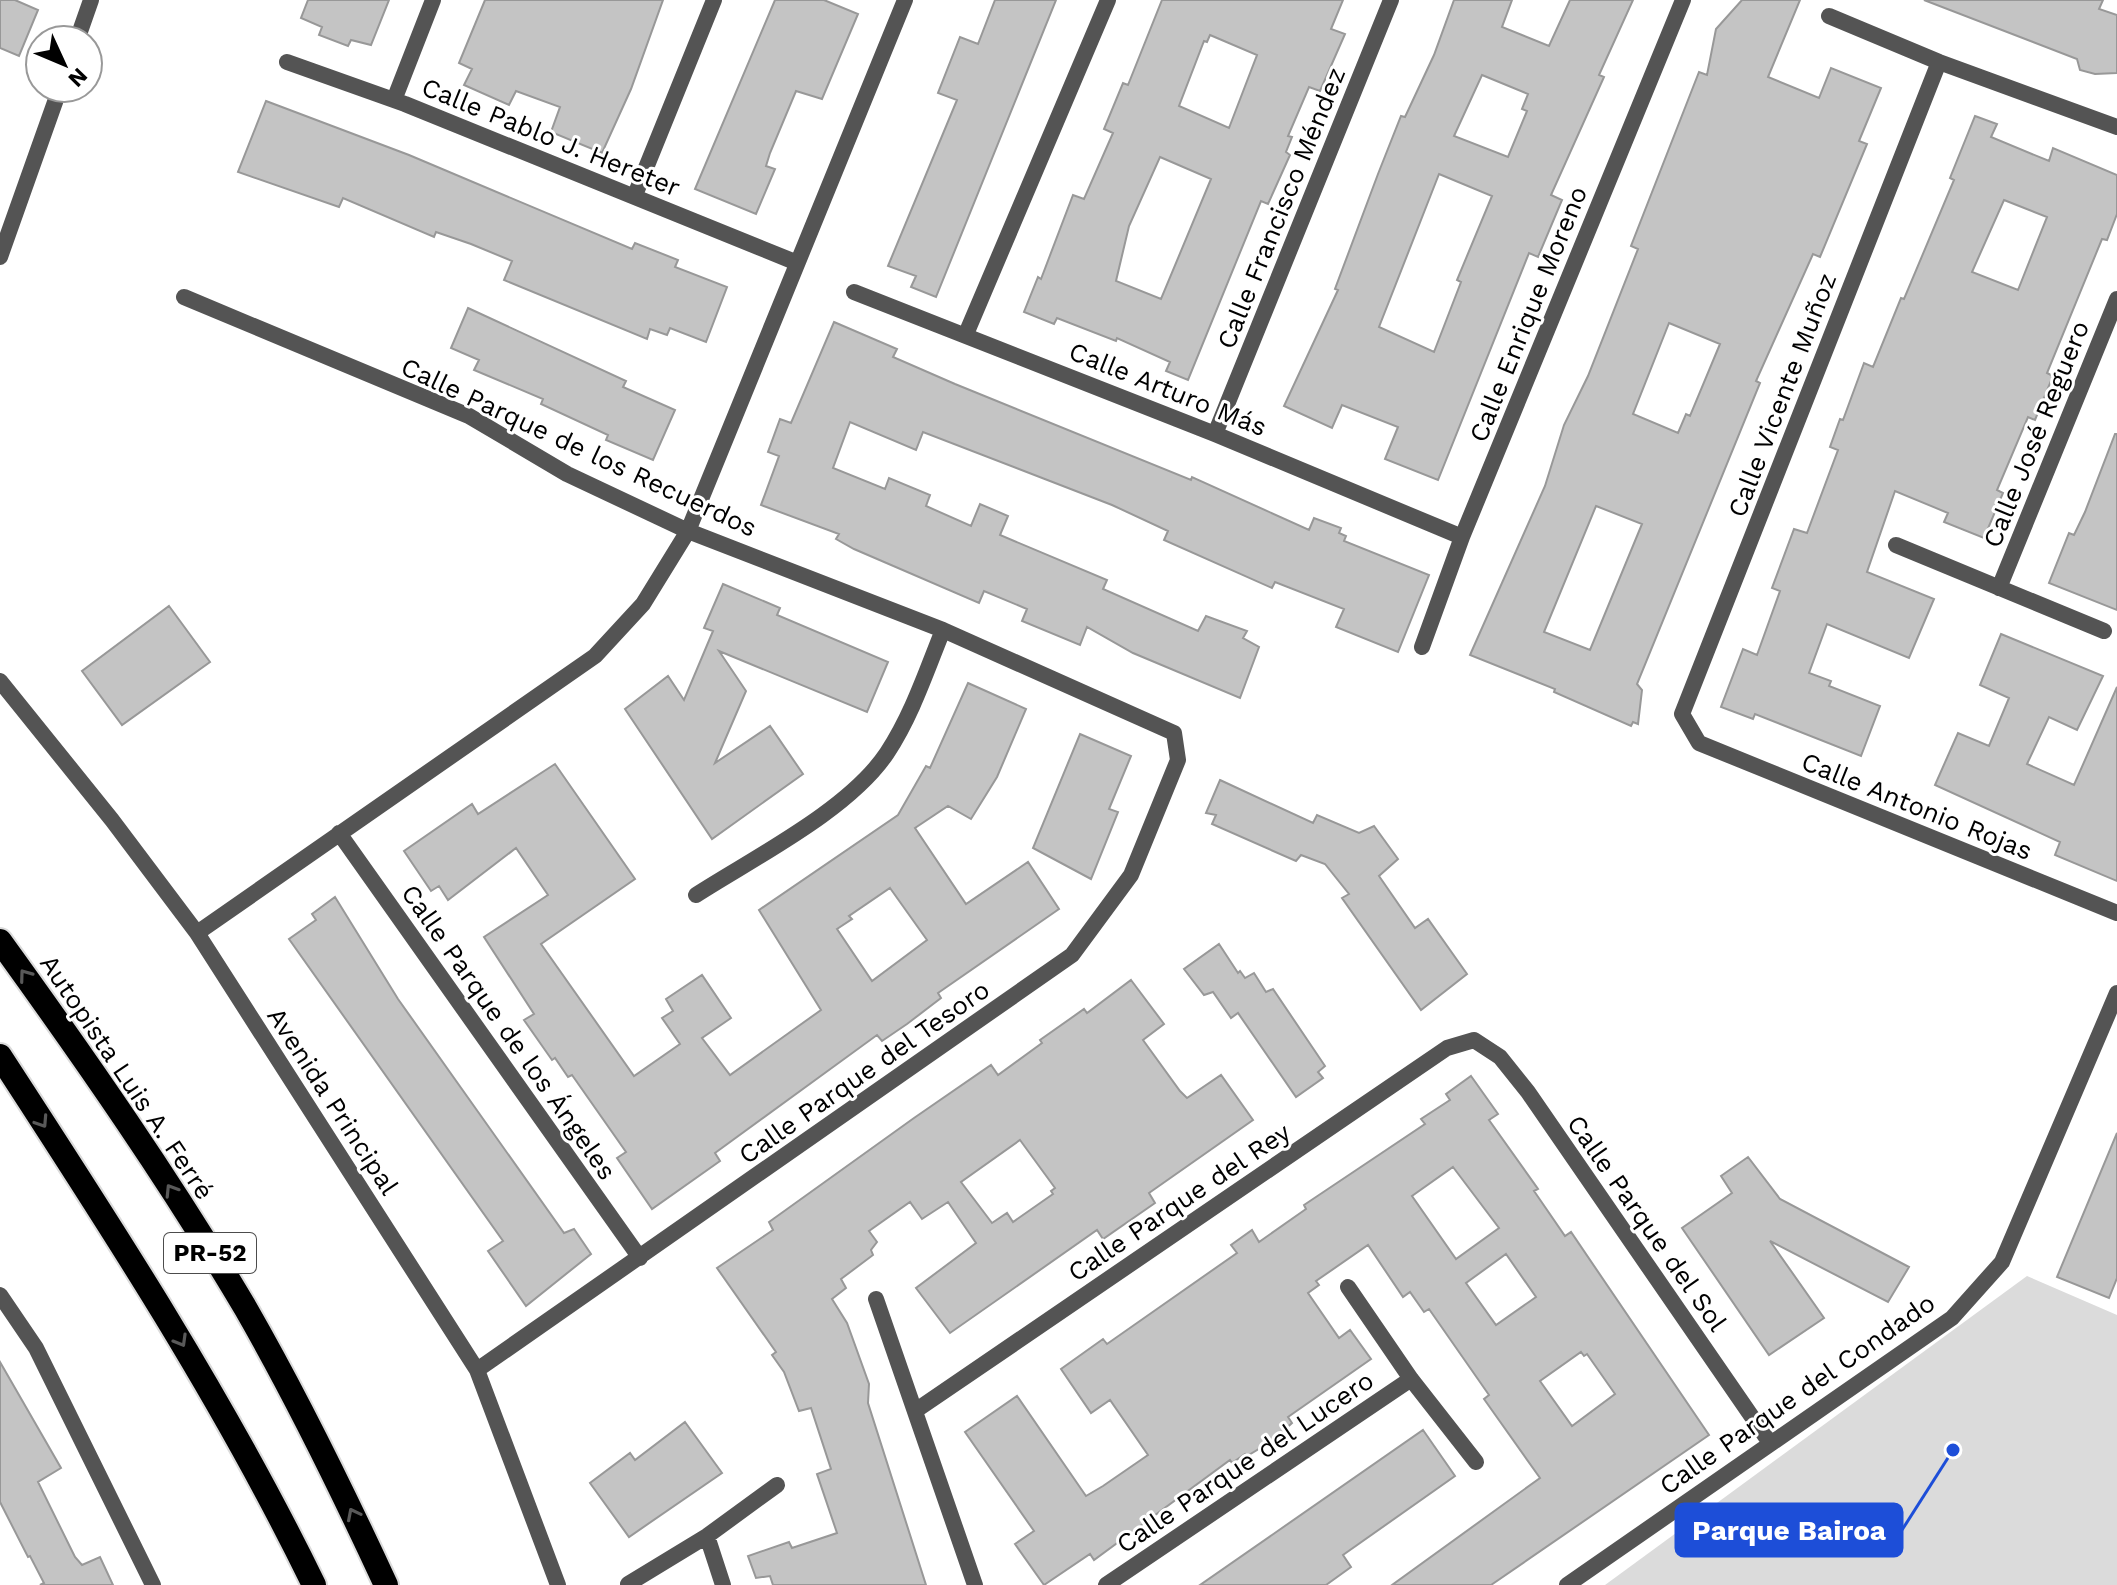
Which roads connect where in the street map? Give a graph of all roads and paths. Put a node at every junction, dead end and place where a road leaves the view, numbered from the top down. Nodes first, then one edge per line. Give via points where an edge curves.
1 (91, 0) edge
2 (433, 0) edge
3 (714, 0) edge
4 (905, 0) edge
5 (1108, 0) edge
6 (1391, 0) edge
7 (1683, 0) edge
8 (1829, 16) dead end
9 (83, 24) edge
10 (287, 62) dead end
11 (1939, 62) junction
12 (394, 100) junction
13 (54, 104) edge
14 (2117, 127) edge
15 (635, 195) junction
16 (0, 257) edge
17 (795, 262) junction
18 (854, 292) dead end
19 (184, 297) dead end
20 (2117, 299) edge
21 (966, 334) junction
22 (1215, 434) junction
23 (688, 531) junction
24 (1462, 537) junction
25 (1896, 545) dead end
26 (1999, 588) junction
27 (943, 630) junction
28 (2104, 631) dead end
29 (1422, 647) dead end
30 (0, 681) edge
31 (1174, 733) joint
32 (1699, 743) joint
33 (339, 833) junction
34 (696, 895) dead end
35 (2117, 913) edge
36 (197, 933) junction
37 (0, 941) edge
38 (2117, 993) edge
39 (1474, 1040) joint
40 (0, 1056) edge
41 (640, 1258) junction
42 (1348, 1287) dead end
43 (0, 1295) edge
44 (876, 1299) dead end
45 (477, 1370) junction
46 (1411, 1379) junction
47 (915, 1411) junction
48 (1770, 1443) junction
49 (1476, 1462) dead end
50 (777, 1485) dead end
51 (707, 1536) junction
52 (628, 1584) edge
53 (153, 1585) edge
54 (314, 1585) edge
55 (386, 1585) edge
56 (558, 1585) edge
57 (723, 1585) edge
58 (975, 1585) edge
59 (1106, 1585) edge
60 (1567, 1585) edge

1 - 9 street
2 - 12 street
3 - 15 street
4 - 17 street
5 - 21 street
6 - 22 street, Calle Francisco Méndez
7 - 24 street, Calle Enrique Moreno
8 - 11 street
10 - 12 street, Calle Pablo J. Hereter
11 - 14 street
11 - 32 street, Calle Vicente Muñoz via 1682,714
12 - 15 street, Calle Pablo J. Hereter
13 - 16 street
15 - 17 street, Calle Pablo J. Hereter
17 - 23 street
18 - 21 street, Calle Arturo Más
19 - 23 street, Calle Parque de los Recuerdos via 469,416 567,474
20 - 26 street, Calle José Reguero
21 - 22 street, Calle Arturo Más
22 - 24 street, Calle Arturo Más
23 - 27 street, Calle Parque de los Recuerdos
23 - 33 street via 643,604 595,656
24 - 29 street, Calle Enrique Moreno
25 - 26 street, Calle José Reguero
26 - 28 street, Calle José Reguero
27 - 31 street, Calle Parque de los Recuerdos
27 - 34 street via 886,754 850,795
30 - 36 street, Avenida Principal
31 - 41 street, Calle Parque del Tesoro via 1178,760 1131,875 1072,955
32 - 35 street, Calle Antonio Rojas
33 - 36 street
33 - 41 street, Calle Parque de los Ángeles
36 - 45 street, Avenida Principal
55 -> 37 highway, Autopista Luis A. Ferré / PR-52 via 246,1310 136,1136
38 - 48 street, Calle Parque del Condado via 2002,1262 1952,1318
39 - 47 street, Calle Parque del Rey via 1447,1048
39 - 48 street, Calle Parque del Sol via 1500,1057 1528,1092
40 -> 54 highway, PR-52 via 154,1294 278,1510
41 - 45 street, Calle Parque del Tesoro
42 - 46 street, Calle Parque del Lucero
43 - 53 street via 36,1348
44 - 47 street
45 - 56 street, Avenida Principal
46 - 49 street, Calle Parque del Lucero
46 - 59 street, Calle Parque del Lucero
47 - 58 street
48 - 60 street, Calle Parque del Condado
50 - 51 street
51 - 52 street
51 - 57 street

